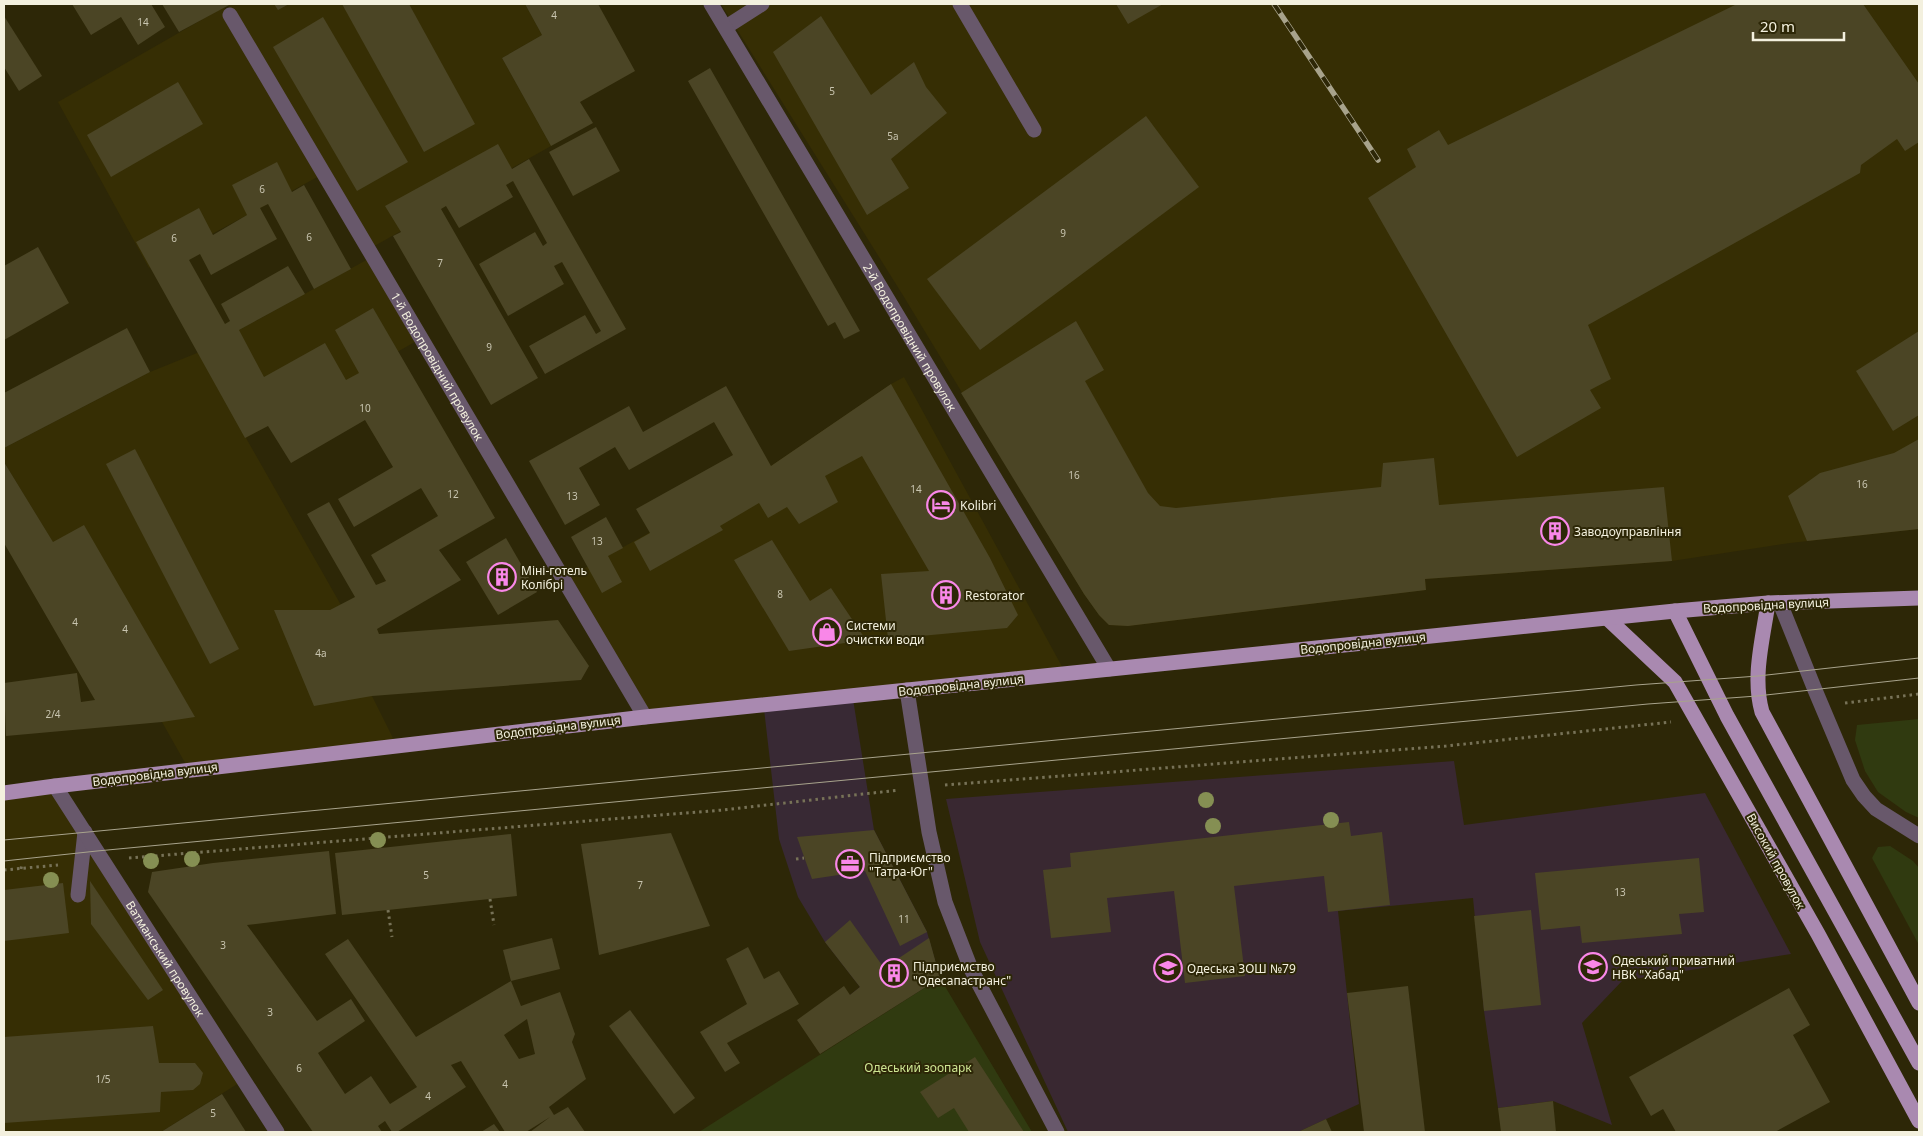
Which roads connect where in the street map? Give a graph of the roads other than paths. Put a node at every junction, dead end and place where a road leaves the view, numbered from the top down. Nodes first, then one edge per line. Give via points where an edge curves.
1 (711, 4) edge
2 (762, 4) edge
3 (960, 4) edge
4 (230, 15) dead end
5 (726, 27) junction
6 (1034, 130) dead end
7 (1919, 598) edge
8 (1774, 603) junction
9 (1675, 611) junction
10 (1608, 619) junction
11 (1110, 669) junction
12 (906, 690) junction
13 (645, 717) junction
14 (55, 786) junction
15 (4, 793) edge
16 (85, 832) junction
17 (1919, 836) edge
18 (78, 895) dead end
19 (1919, 1003) edge
20 (1919, 1063) edge
21 (1919, 1121) edge
22 (278, 1132) edge
23 (1057, 1132) edge

1 - 5 street, 2-й Водопровідний провулок
2 - 5 street
3 - 6 street
4 - 13 street, 1-й Водопровідний провулок
5 - 11 street, 2-й Водопровідний провулок
7 - 8 main road, Водопровідна вулиця
8 - 9 main road, Водопровідна вулиця
8 - 17 street via 1853,780 1876,809
8 - 19 main road via 1758,676 1757,696 1762,712
9 - 10 main road, Водопровідна вулиця
9 - 20 main road via 1727,716
10 - 11 main road, Водопровідна вулиця
10 - 21 main road, Високий провулок via 1675,682 1813,925
11 - 12 main road, Водопровідна вулиця
12 - 13 main road, Водопровідна вулиця
12 - 23 street via 944,902 968,961
13 - 14 main road, Водопровідна вулиця
14 - 15 main road, Водопровідна вулиця
14 - 16 street, Ватманський провулок
16 - 18 street
16 - 22 street, Ватманський провулок

